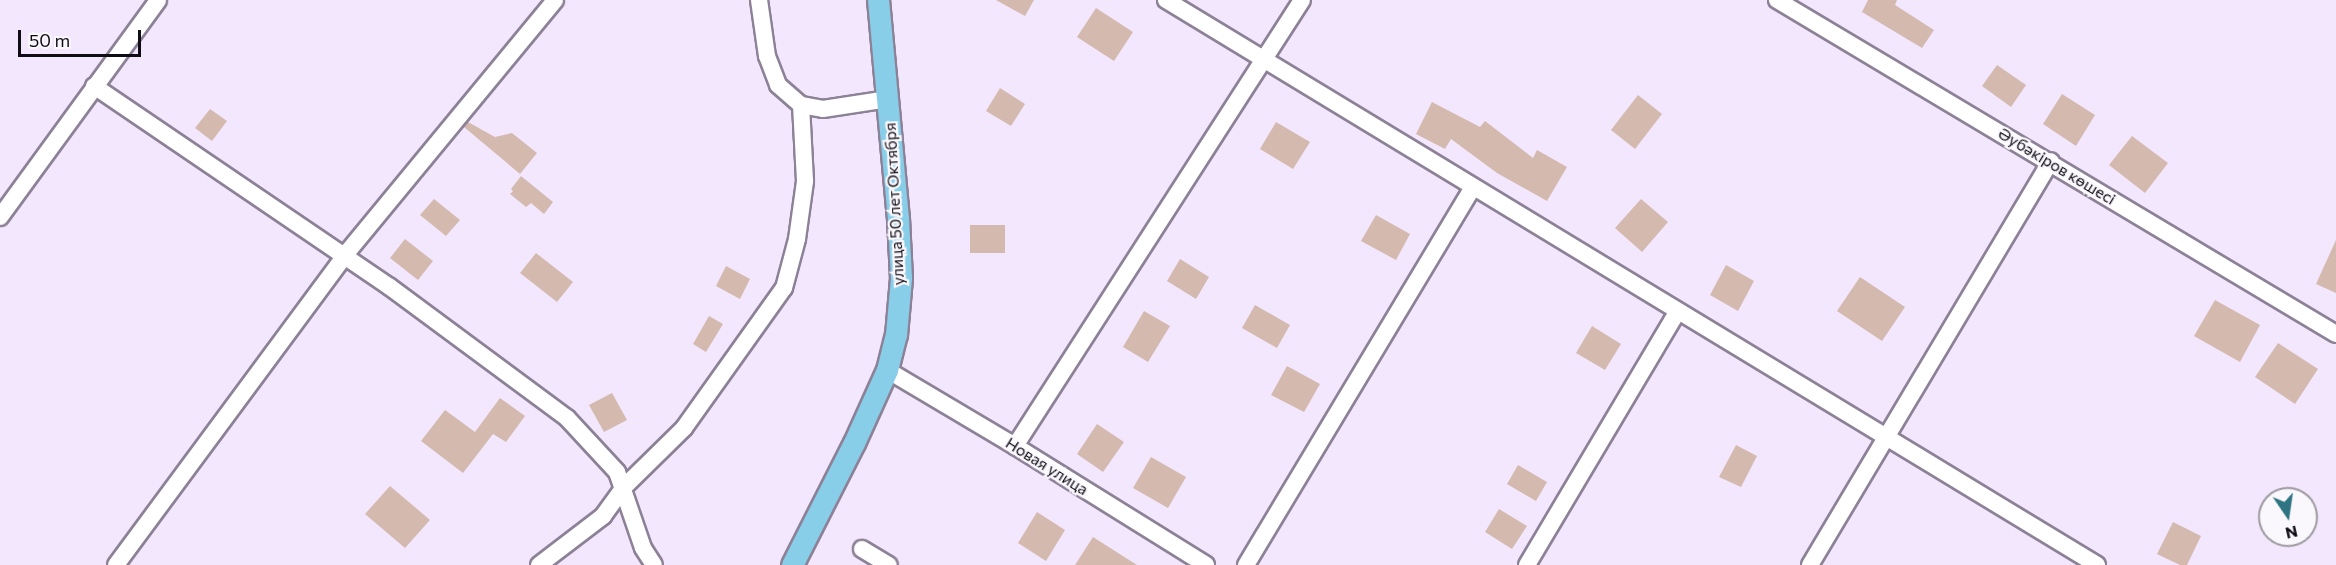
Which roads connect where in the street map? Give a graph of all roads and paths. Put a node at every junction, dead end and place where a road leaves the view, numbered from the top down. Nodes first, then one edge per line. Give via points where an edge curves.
1 (158, 0) edge
2 (555, 0) edge
3 (759, 0) edge
4 (878, 0) edge
5 (1166, 0) edge
6 (1302, 0) edge
7 (1777, 0) edge
8 (1263, 59) junction
9 (94, 86) junction
10 (888, 99) junction
11 (801, 105) junction
12 (2051, 162) junction
13 (1473, 187) junction
14 (0, 216) edge
15 (345, 255) junction
16 (1678, 311) junction
17 (2336, 334) edge
18 (887, 370) junction
19 (1886, 437) junction
20 (1015, 446) junction
21 (623, 488) junction
22 (862, 549) dead end
23 (2091, 564) edge
24 (116, 565) edge
25 (539, 565) edge
26 (654, 565) edge
27 (792, 565) edge
28 (889, 565) edge
29 (1206, 565) edge
30 (1246, 565) edge
31 (1527, 565) edge
32 (1810, 565) edge

1 - 9 street
2 - 15 street
3 - 11 street via 767,56 778,85
4 - 10 main road, улица 50 лет Октября
5 - 8 street
6 - 8 street
7 - 12 street, Әубәкіров көшесі
8 - 13 street
8 - 20 street
9 - 14 street
9 - 15 street
10 - 11 street via 823,109
10 - 18 main road, улица 50 лет Октября via 901,278 896,335
11 - 21 street via 805,181 797,239 784,288 684,428
12 - 17 street, Әубәкіров көшесі
12 - 19 street
13 - 16 street
13 - 30 street
15 - 21 street via 567,418 617,472
15 - 24 street
16 - 19 street
16 - 31 street
18 - 20 street, Новая улица
18 - 27 main road, улица 50 лет Октября
19 - 23 street
19 - 32 street
20 - 29 street, Новая улица
21 - 25 street via 603,516
21 - 26 street via 643,548
22 - 28 street

